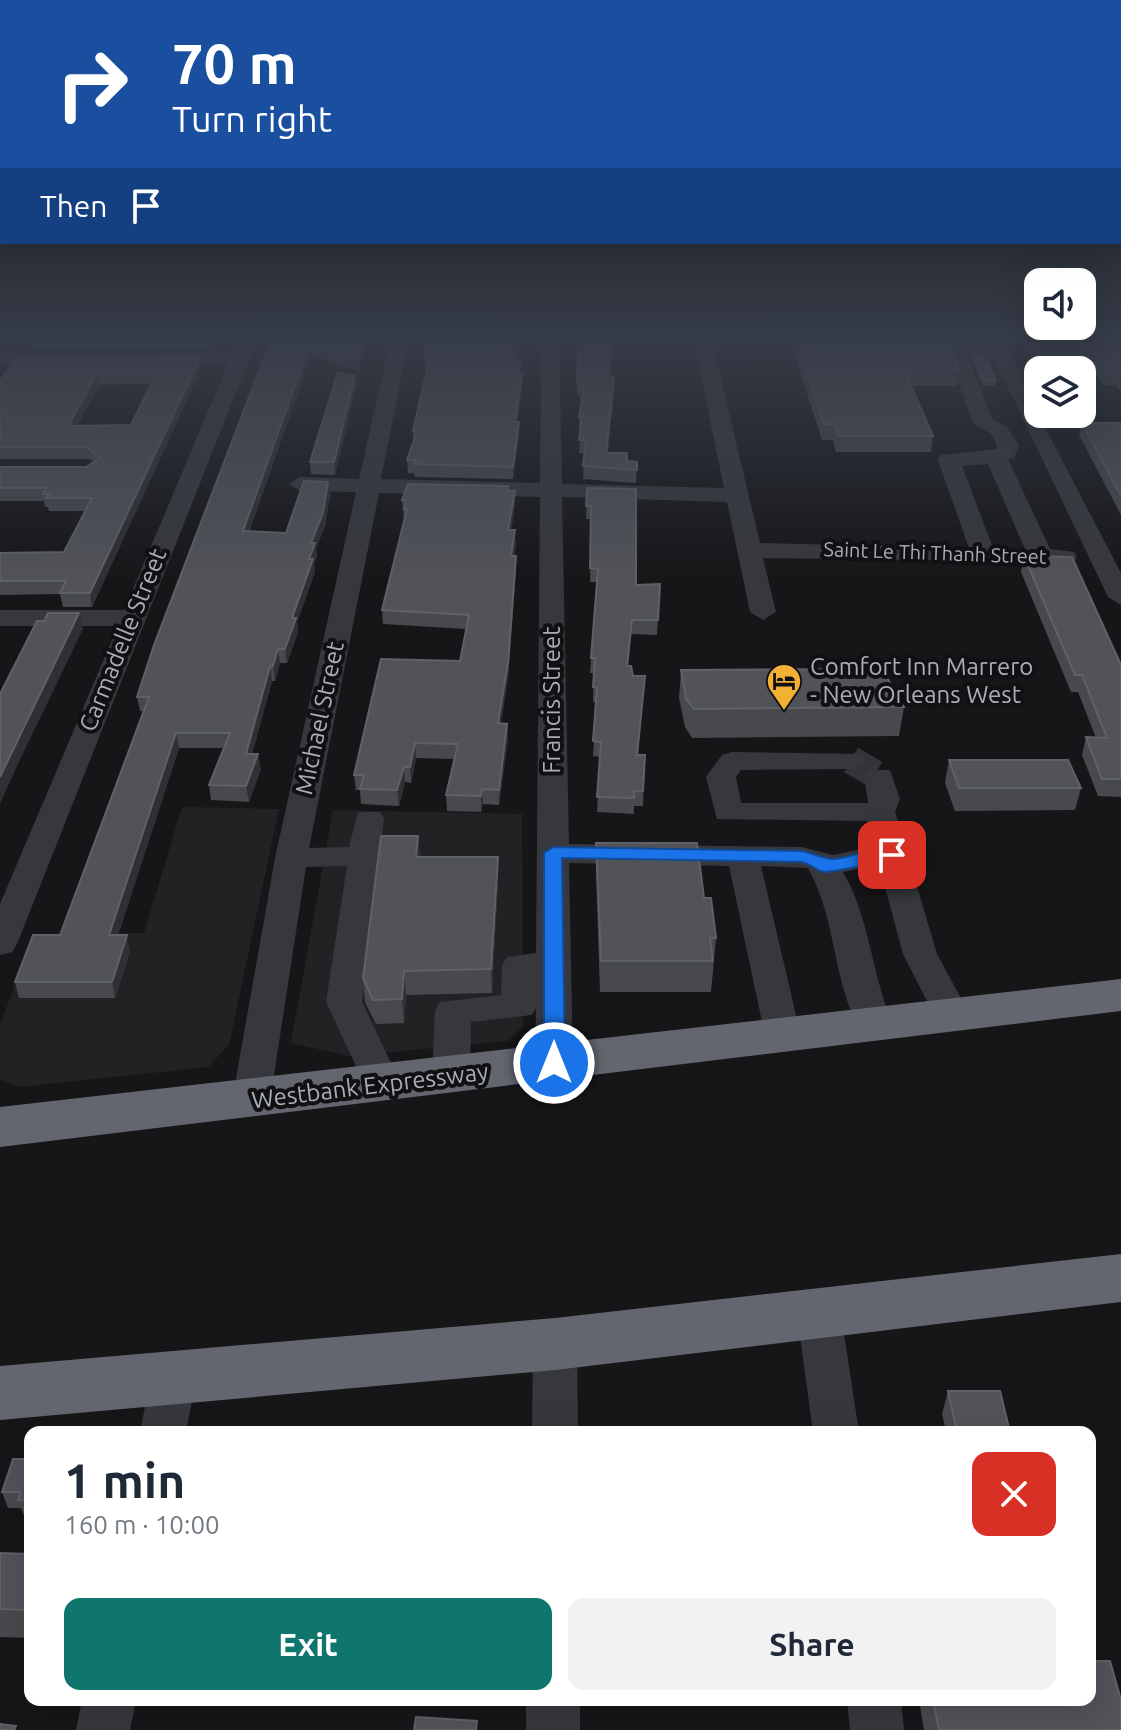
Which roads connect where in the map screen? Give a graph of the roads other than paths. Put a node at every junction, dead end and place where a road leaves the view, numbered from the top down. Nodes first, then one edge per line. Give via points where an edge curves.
1 (216, 418) edge
2 (383, 418) edge
3 (551, 418) edge
4 (719, 418) edge
5 (981, 418) edge
6 (1031, 418) edge
7 (1041, 439) junction
8 (1001, 448) junction
9 (300, 484) edge
10 (369, 486) junction
11 (551, 491) junction
12 (736, 495) junction
13 (748, 550) junction
14 (984, 555) junction
15 (1041, 557) junction
16 (1111, 558) edge
17 (1121, 597) edge
18 (763, 612) dead end
19 (0, 618) edge
20 (132, 618) junction
21 (851, 760) tunnel mouth
22 (879, 776) dead end
23 (880, 812) junction
24 (369, 819) dead end
25 (553, 853) junction
26 (892, 855) junction
27 (364, 856) junction
28 (743, 856) junction
29 (291, 858) junction
30 (824, 867) junction
31 (0, 944) edge
32 (554, 964) junction
33 (1121, 995) edge
34 (952, 1015) junction
35 (875, 1025) junction
36 (783, 1036) junction
37 (554, 1063) junction
38 (451, 1076) junction
39 (382, 1084) junction
40 (251, 1101) junction
41 (0, 1127) edge
42 (1121, 1278) edge
43 (819, 1314) junction
44 (555, 1344) junction
45 (0, 1393) edge
46 (168, 1404) edge
47 (555, 1426) edge
48 (835, 1426) edge
49 (108, 1706) edge
50 (553, 1706) edge
51 (875, 1706) edge
52 (103, 1730) edge
53 (553, 1730) edge
54 (877, 1730) edge

1 - 20 street, Carmadelle Street
2 - 10 street, Michael Street
3 - 11 street, Francis Street
4 - 12 street
5 - 8 street
6 - 7 street
7 - 8 street
7 - 16 street
8 - 14 street via 949,460
8 - 15 street
9 - 10 street
10 - 11 street
10 - 29 street, Michael Street
11 - 12 street
11 - 25 street, Francis Street
12 - 13 street
13 - 14 street, Saint Le Thi Thanh Street
13 - 18 street
14 - 15 street, Saint Le Thi Thanh Street
15 - 16 street, Saint Le Thi Thanh Street
16 - 17 street
19 - 20 street
20 - 31 street, Carmadelle Street
21 - 23 street via 732,761 721,777 728,812
22 - 23 street via 885,799
23 - 26 street
24 - 27 street
25 - 28 street
25 - 32 street, Francis Street
26 - 30 street
26 - 34 street via 920,954
27 - 29 street
27 - 39 street via 344,1002
28 - 30 street via 802,857 820,860
28 - 36 street
29 - 40 street, Michael Street
30 - 35 street via 833,879 860,995
32 - 37 street, Francis Street
32 - 38 street via 519,965 519,1006 453,1011
33 - 34 highway, Westbank Expressway
34 - 35 highway, Westbank Expressway
35 - 36 highway, Westbank Expressway
36 - 37 highway, Westbank Expressway
37 - 38 highway, Westbank Expressway
38 - 39 highway, Westbank Expressway
39 - 40 highway, Westbank Expressway
40 - 41 highway, Westbank Expressway
42 - 43 highway
43 - 44 highway
43 - 48 street
44 - 46 highway
44 - 47 street
45 - 46 highway
49 - 52 street
50 - 53 street
51 - 54 street

